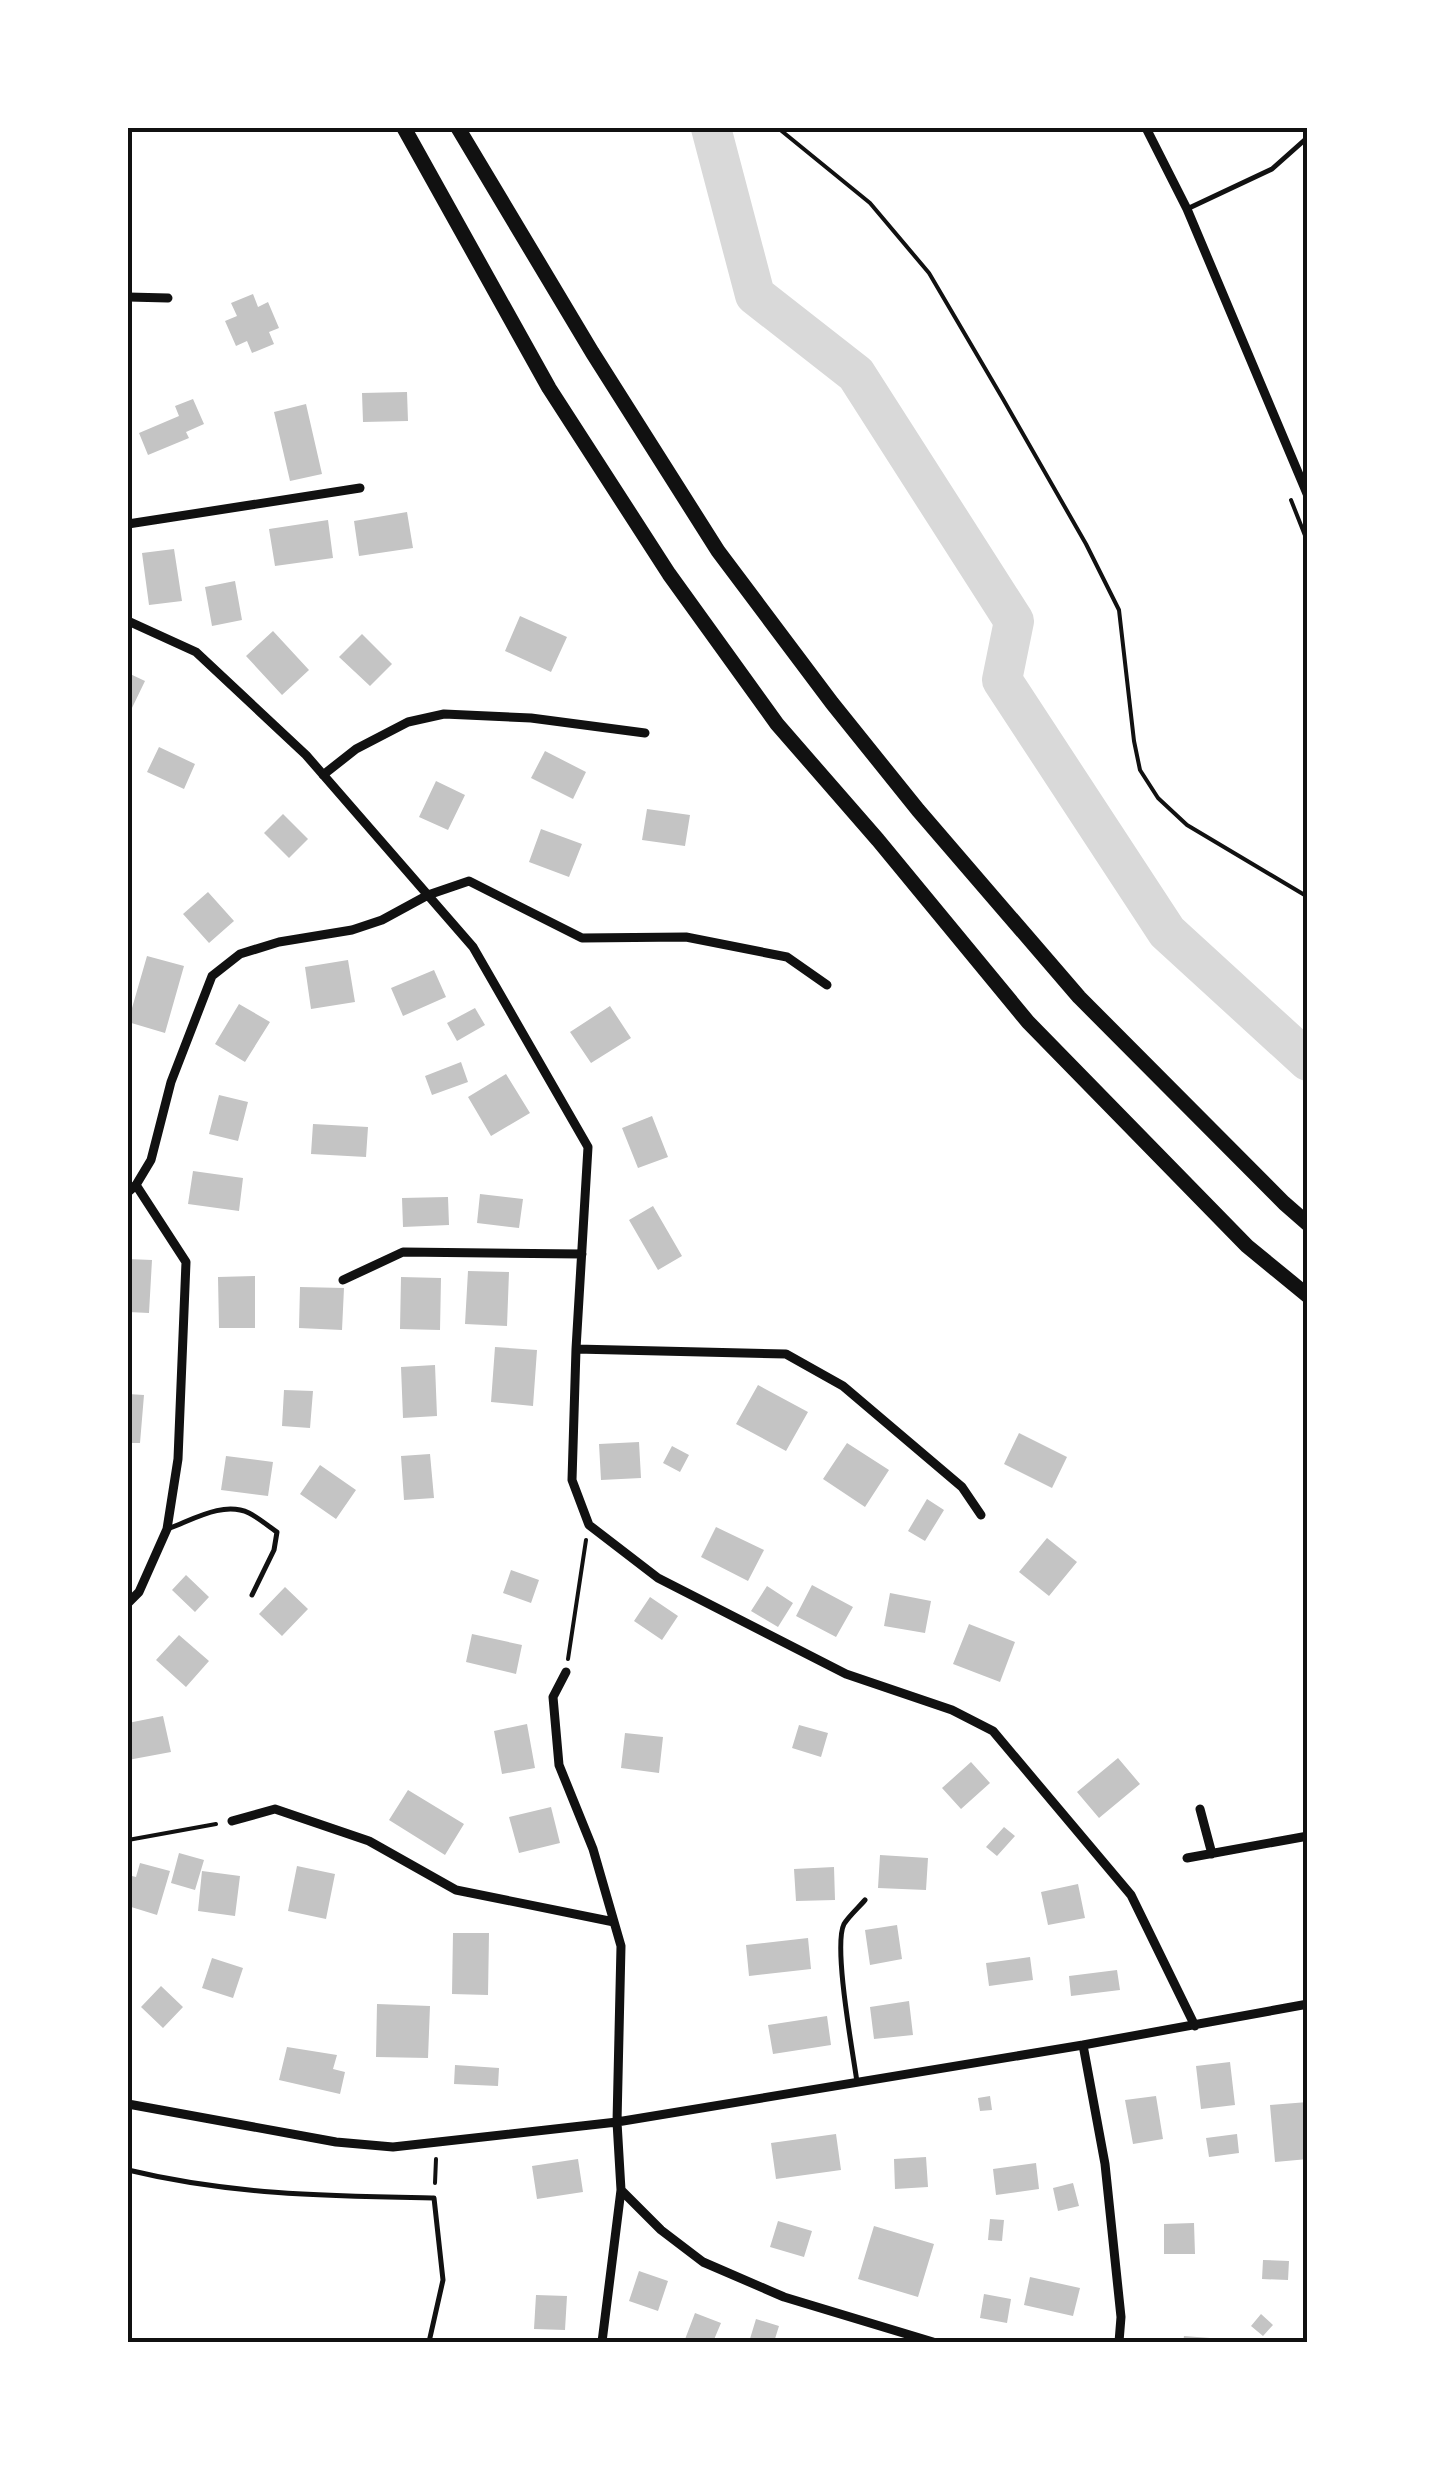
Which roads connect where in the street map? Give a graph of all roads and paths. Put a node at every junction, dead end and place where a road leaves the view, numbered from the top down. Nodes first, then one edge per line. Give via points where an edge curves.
1 (404, 128) edge
2 (458, 128) edge
3 (778, 128) edge
4 (1146, 128) edge
5 (1308, 138) edge
6 (1187, 209) junction
7 (128, 297) edge
8 (168, 298) dead end
9 (360, 488) dead end
10 (1308, 496) edge
11 (128, 524) edge
12 (128, 621) edge
13 (645, 733) dead end
14 (323, 774) junction
15 (428, 894) junction
16 (1308, 897) edge
17 (826, 985) dead end
18 (132, 1188) edge
19 (1308, 1224) edge
20 (582, 1254) junction
21 (343, 1280) dead end
22 (1308, 1296) edge
23 (576, 1348) junction
24 (981, 1515) dead end
25 (588, 1525) junction
26 (167, 1529) junction
27 (252, 1595) dead end
28 (128, 1604) edge
29 (566, 1672) joint
30 (1200, 1808) dead end
31 (232, 1821) joint
32 (1308, 1836) edge
33 (128, 1840) edge
34 (1212, 1854) junction
35 (1187, 1858) dead end
36 (865, 1900) dead end
37 (614, 1922) junction
38 (1308, 2004) edge
39 (1196, 2026) junction
40 (1083, 2045) junction
41 (858, 2082) junction
42 (128, 2104) edge
43 (617, 2122) junction
44 (436, 2159) dead end
45 (128, 2170) edge
46 (621, 2190) junction
47 (434, 2198) junction
48 (429, 2342) edge
49 (602, 2342) edge
50 (933, 2342) edge
51 (1119, 2342) edge

1 - 22 highway via 549,388 776,724 1028,1022 1247,1246
2 - 19 highway via 718,551 832,703 1078,996
3 - 16 path via 870,203 930,273 1086,544 1119,610 1137,756 1158,798 1187,825
4 - 6 street
5 - 6 lane via 1272,168
6 - 10 street
7 - 8 street
9 - 11 street
12 - 14 street via 196,652
13 - 14 street via 444,714 408,722
14 - 15 street
15 - 17 street via 469,881 582,938 686,936 787,957
15 - 18 street via 352,930 240,954 212,976 170,1082 151,1160
15 - 20 street via 473,947 588,1146
18 - 26 street via 186,1262 178,1459
20 - 21 street via 402,1252
20 - 23 street
23 - 24 street via 786,1354 843,1386 962,1487
23 - 25 street via 572,1480
25 - 29 path
25 - 39 street via 658,1578 846,1674 993,1731 1131,1894
26 - 27 lane via 232,1508 277,1532
26 - 28 street
29 - 37 street via 552,1698 559,1765 594,1849
30 - 34 street
31 - 33 path
31 - 37 street via 274,1809 369,1841 456,1890
32 - 34 street
34 - 35 street
36 - 41 lane via 843,1926 842,1941
37 - 43 street via 621,1946
38 - 39 street
39 - 40 street
40 - 41 street
40 - 51 street via 1106,2164
41 - 43 street
42 - 43 street via 393,2147
43 - 46 street
44 - 47 path
45 - 47 lane via 282,2194
46 - 49 street
46 - 50 street via 702,2262 784,2297
47 - 48 lane via 443,2280

